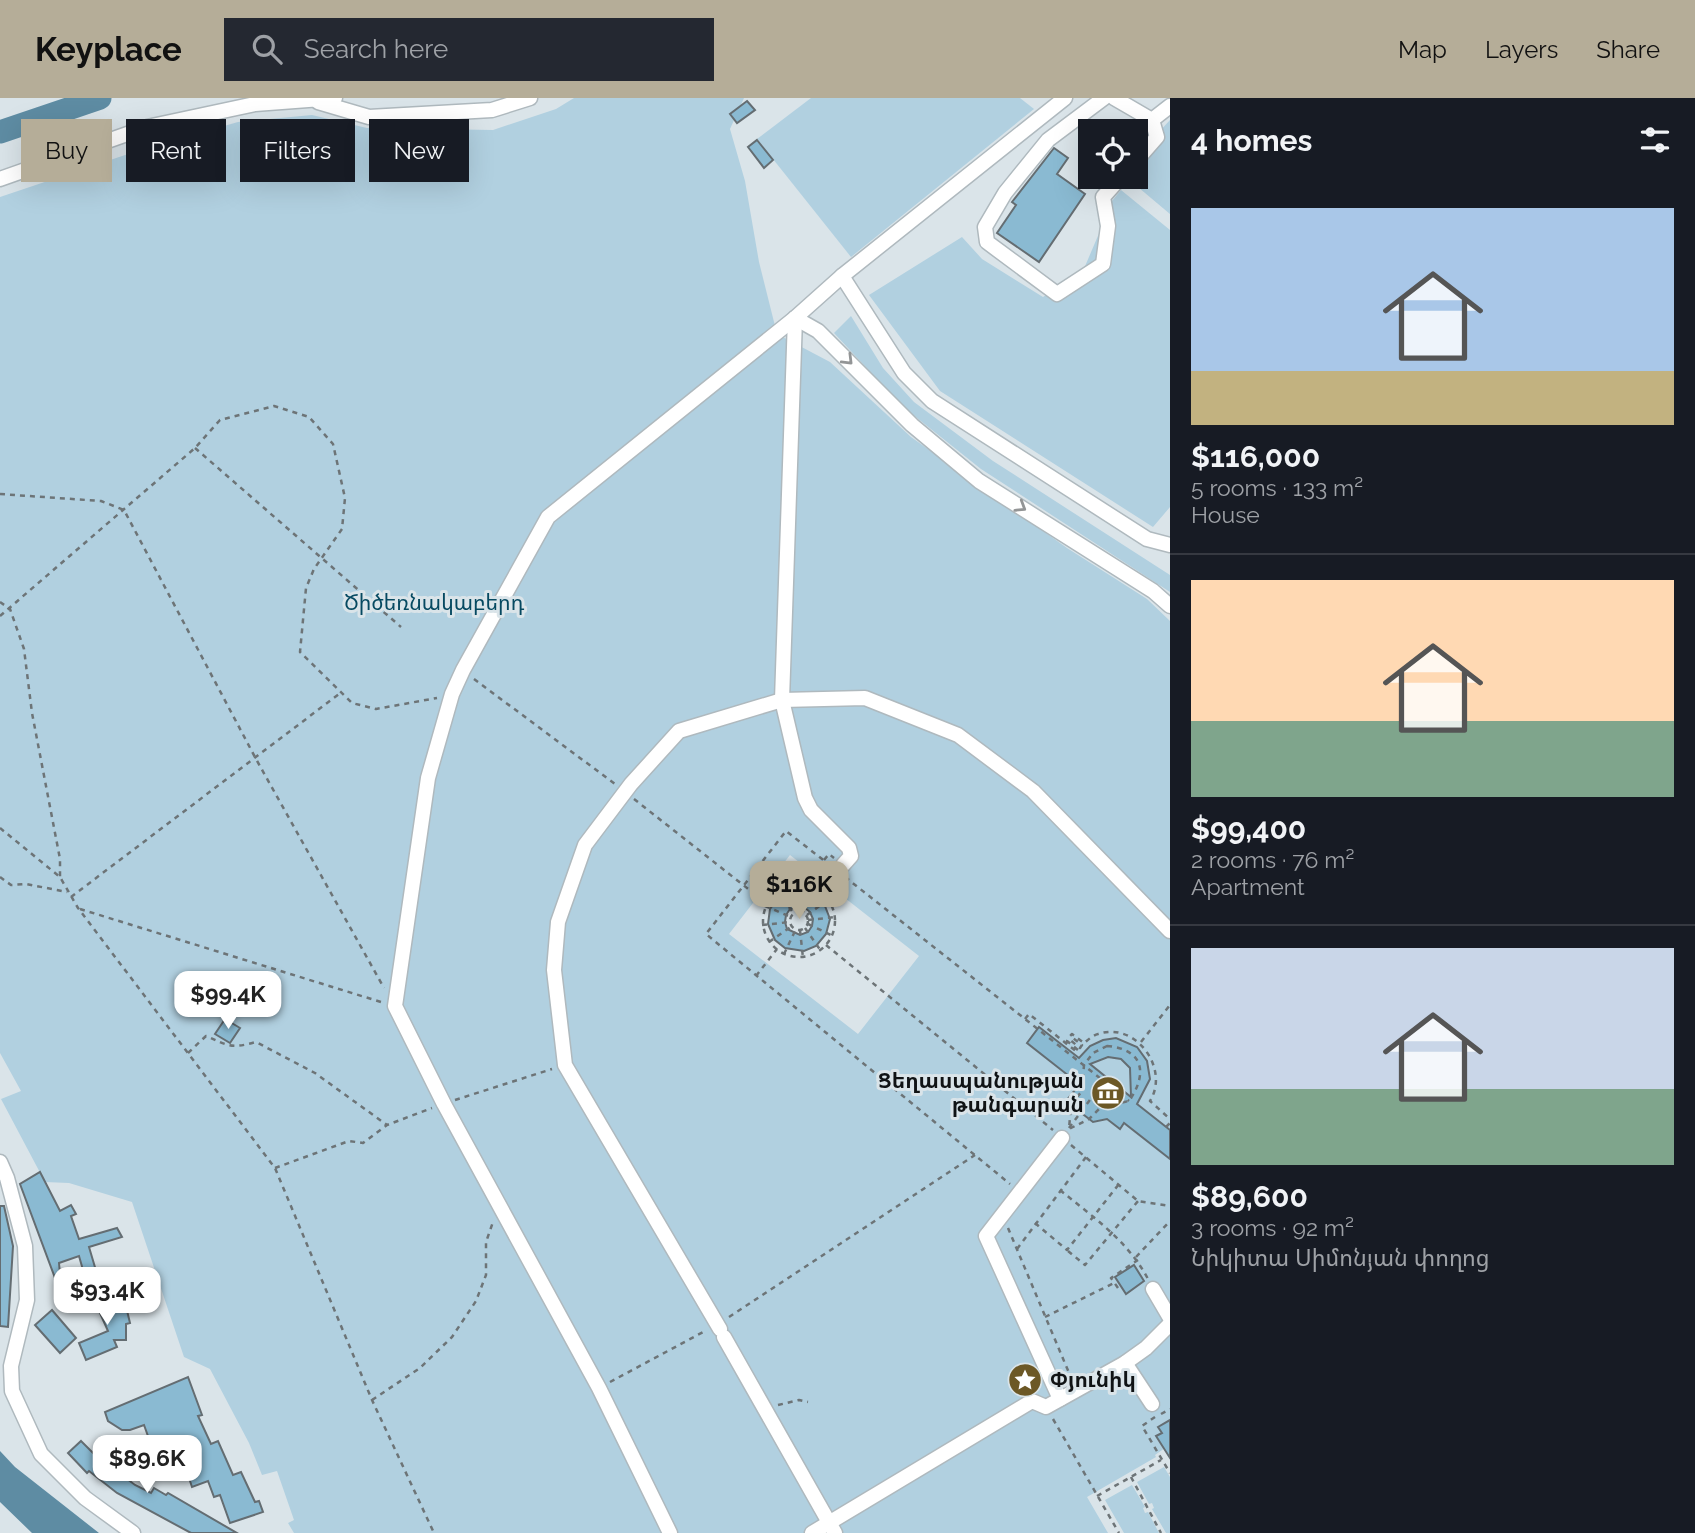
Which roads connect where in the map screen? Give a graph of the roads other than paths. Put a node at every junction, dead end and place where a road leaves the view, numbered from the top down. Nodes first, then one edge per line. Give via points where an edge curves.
1 (335, 98) edge
2 (530, 98) edge
3 (1065, 98) edge
4 (1104, 98) edge
5 (1114, 98) edge
6 (312, 100) junction
7 (1170, 106) edge
8 (1152, 120) junction
9 (1148, 147) edge
10 (0, 179) edge
11 (1110, 189) edge
12 (842, 276) junction
13 (795, 318) junction
14 (1170, 545) edge
15 (1170, 606) edge
16 (782, 700) junction
17 (837, 866) road end
18 (1170, 931) edge
19 (1066, 1133) road end
20 (0, 1162) edge
21 (1153, 1289) road end
22 (1170, 1318) edge
23 (1170, 1324) edge
24 (1125, 1363) junction
25 (1060, 1399) junction
26 (1152, 1404) dead end
27 (832, 1528) edge
28 (133, 1533) edge
29 (670, 1533) edge
30 (813, 1533) edge

1 - 6 street
2 - 6 street via 492,110 369,117
3 - 12 street
4 - 11 street via 1048,140 1005,193 985,227 987,242 1057,295 1103,264 1108,226 1103,197
5 - 8 street
6 - 10 street via 255,104 147,127
7 - 8 street
8 - 9 street via 1157,137
12 - 13 street
12 - 14 street via 904,373 932,401 1147,539
13 -> 15 street via 818,331 912,425 979,481
13 - 16 street
13 - 29 street via 548,517 452,694 429,778 395,1006 599,1388
16 - 17 street via 805,798 849,848 850,856
16 - 18 street via 865,698 958,735 1033,791
16 - 27 street via 679,731 624,792 585,845 558,922 554,970 565,1065
19 - 25 street via 986,1236
20 - 28 street via 24,1246 27,1300 11,1367 12,1391 41,1454 85,1498
21 - 22 street
23 - 24 street
24 - 25 street
24 - 26 street
25 - 27 street via 1046,1407 1031,1401
27 - 30 street

